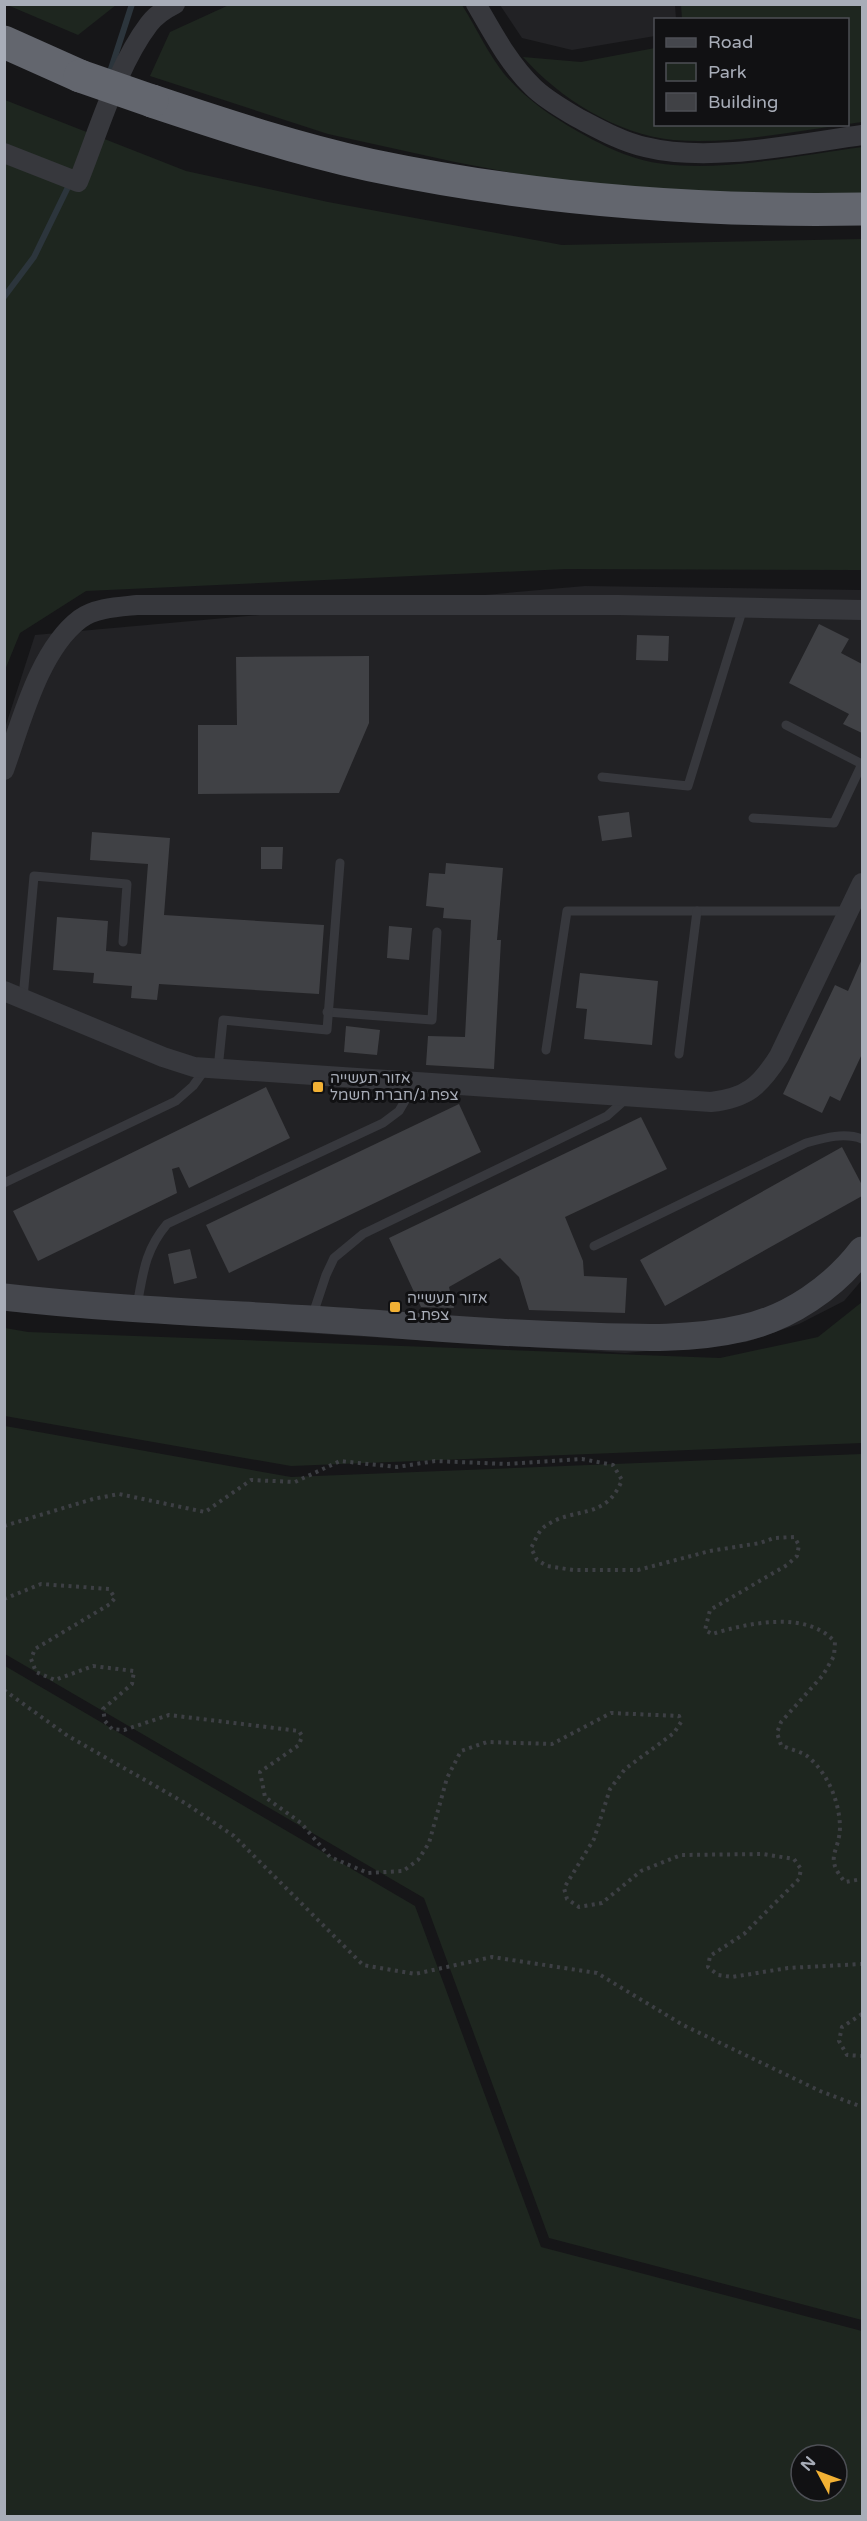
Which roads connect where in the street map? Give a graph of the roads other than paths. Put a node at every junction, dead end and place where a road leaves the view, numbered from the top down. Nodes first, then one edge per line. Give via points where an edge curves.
1 (175, 4) edge
2 (476, 4) edge
3 (4, 42) edge
4 (862, 135) edge
5 (4, 153) edge
6 (862, 209) edge
7 (743, 608) junction
8 (862, 610) edge
9 (786, 725) dead end
10 (862, 764) edge
11 (4, 770) edge
12 (602, 777) dead end
13 (753, 818) dead end
14 (340, 863) dead end
15 (862, 883) edge
16 (697, 911) junction
17 (849, 911) junction
18 (437, 932) dead end
19 (123, 942) dead end
20 (14, 995) edge
21 (327, 1012) junction
22 (546, 1050) dead end
23 (679, 1054) dead end
24 (212, 1068) junction
25 (416, 1082) junction
26 (628, 1097) junction
27 (862, 1139) edge
28 (4, 1183) edge
29 (594, 1246) dead end
30 (862, 1250) edge
31 (4, 1297) edge
32 (137, 1308) junction
33 (312, 1319) junction

1 - 5 street via 150,22 124,67 78,182
2 - 4 street via 513,65 534,88 601,131 644,147 699,153
3 - 6 highway, bridge via 80,76 152,101 369,164 458,181 640,203
7 - 8 street
7 - 11 street via 137,605 105,609 81,618 62,636 41,671
7 - 12 lane via 688,786
9 - 10 lane
10 - 13 lane via 834,823
14 - 21 lane
15 - 17 street
16 - 17 lane
16 - 22 lane via 567,911
16 - 23 lane
17 - 26 street via 779,1056 764,1079 733,1100
18 - 21 lane via 432,1020
19 - 20 lane via 127,884 34,876
20 - 24 street via 163,1057
21 - 24 lane via 327,1030 223,1020
24 - 25 street
24 - 28 lane via 176,1101
25 - 26 street
25 - 32 lane via 399,1111 382,1123 167,1224 154,1239 145,1260
26 - 33 lane via 607,1116 363,1234 334,1258
27 - 29 lane via 830,1136 806,1143
30 - 33 street via 848,1269 820,1293 781,1315 745,1328 703,1335 641,1338 517,1334
31 - 32 street
32 - 33 street

